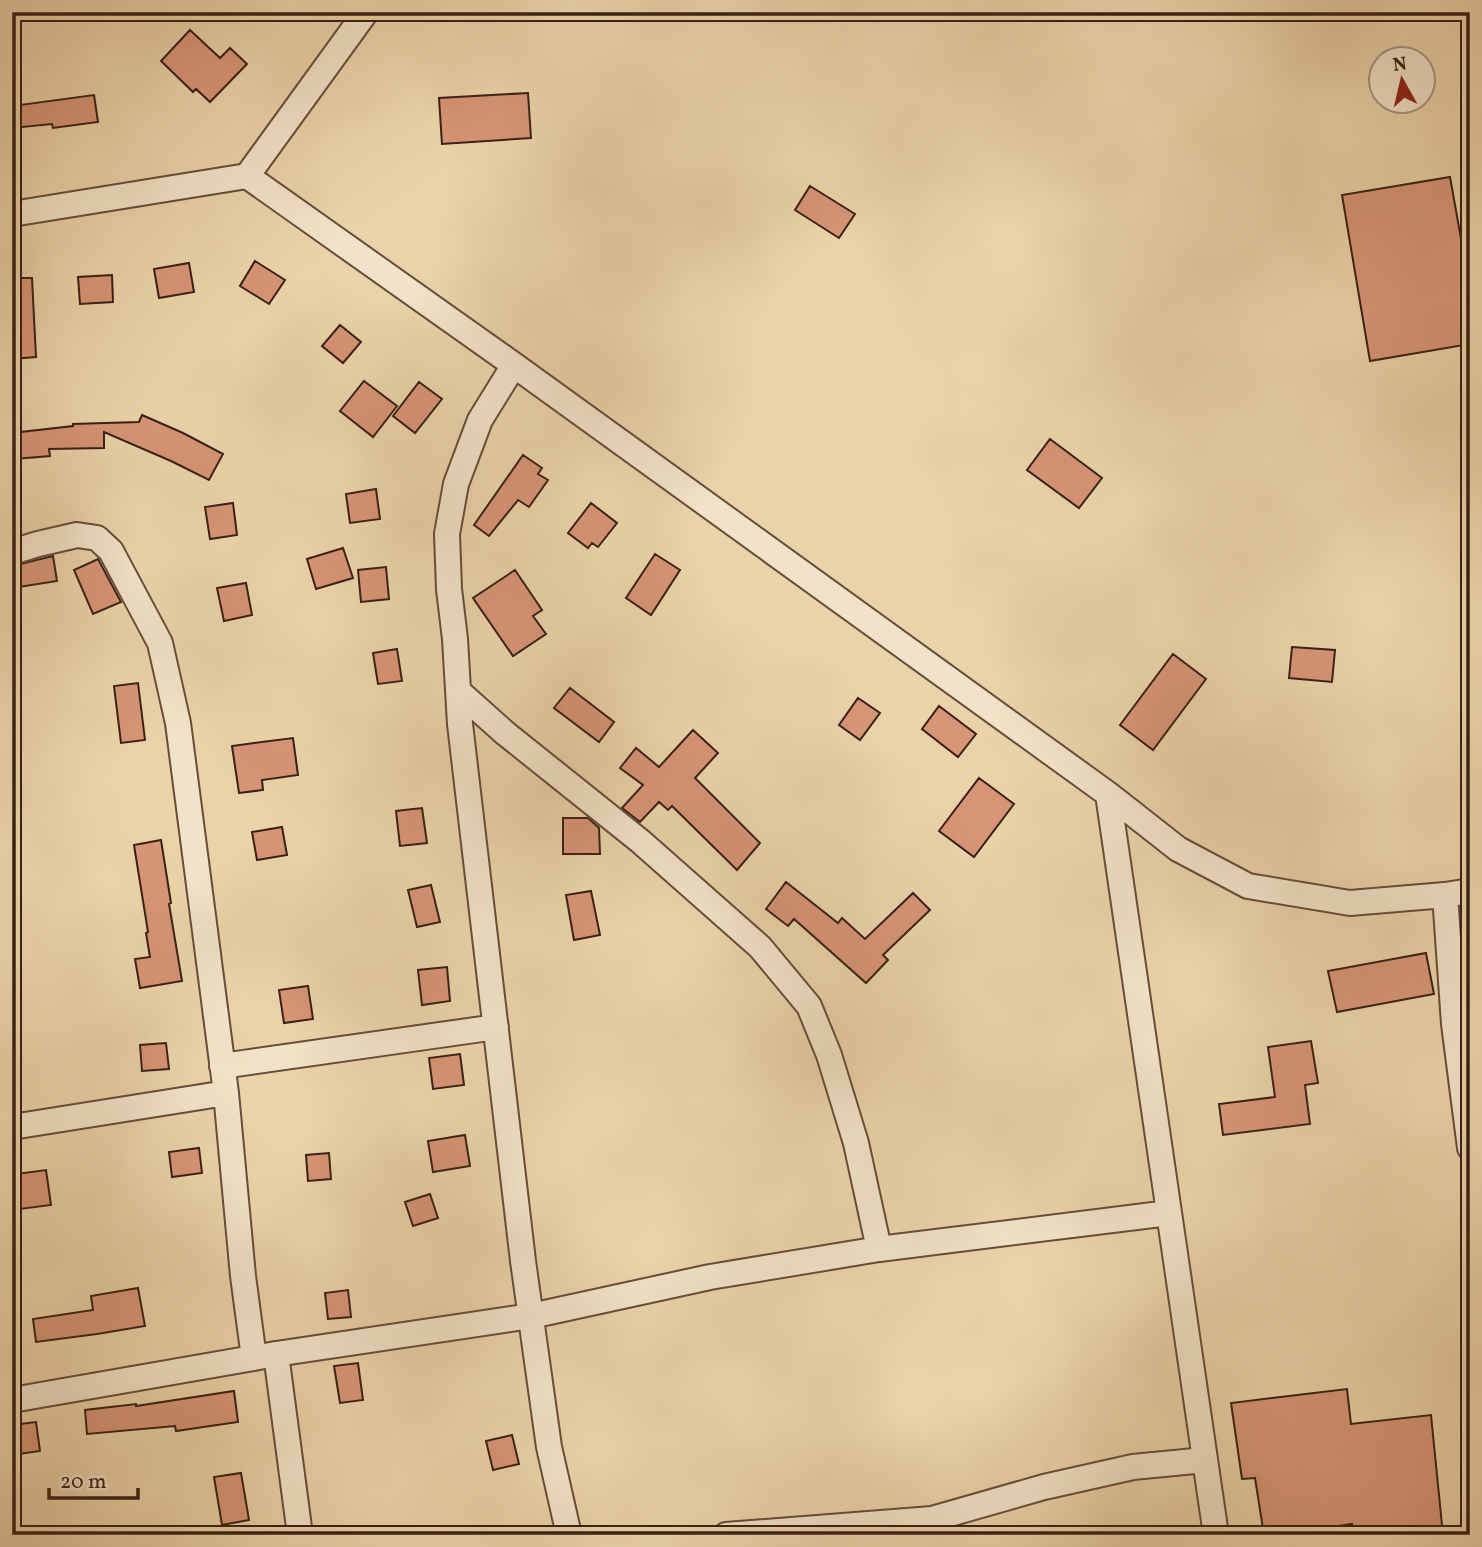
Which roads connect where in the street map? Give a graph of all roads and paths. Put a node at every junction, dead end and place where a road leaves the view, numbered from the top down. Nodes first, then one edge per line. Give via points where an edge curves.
1 (366, 12) edge
2 (247, 176) junction
3 (12, 214) edge
4 (513, 365) junction
5 (12, 552) edge
6 (458, 691) junction
7 (1108, 793) junction
8 (1470, 891) edge
9 (1444, 895) junction
10 (496, 1027) junction
11 (222, 1066) junction
12 (226, 1093) junction
13 (12, 1127) edge
14 (1470, 1148) edge
15 (1169, 1213) junction
16 (879, 1249) junction
17 (531, 1316) junction
18 (265, 1356) junction
19 (12, 1400) edge
20 (1205, 1460) junction
21 (933, 1527) edge
22 (300, 1535) edge
23 (569, 1535) edge
24 (726, 1535) edge
25 (1216, 1535) edge

1 - 2 street
2 - 3 street
2 - 4 street
4 - 6 street via 480,420 456,484 447,534
4 - 7 street
5 - 11 street via 77,535 97,538 111,551 160,643 178,723
6 - 10 street
6 - 16 street via 760,947 809,1006 856,1143
7 - 9 street via 1178,849 1248,886 1350,903
7 - 15 street
8 - 9 street
9 - 14 street
10 - 11 street
10 - 17 street
11 - 12 street
12 - 13 street
12 - 18 street via 243,1276
15 - 16 street
15 - 20 street
16 - 17 street via 710,1277
17 - 18 street
17 - 23 street via 550,1447
18 - 19 street
18 - 22 street
20 - 21 street via 1133,1467 1044,1487
20 - 25 street
21 - 24 street

